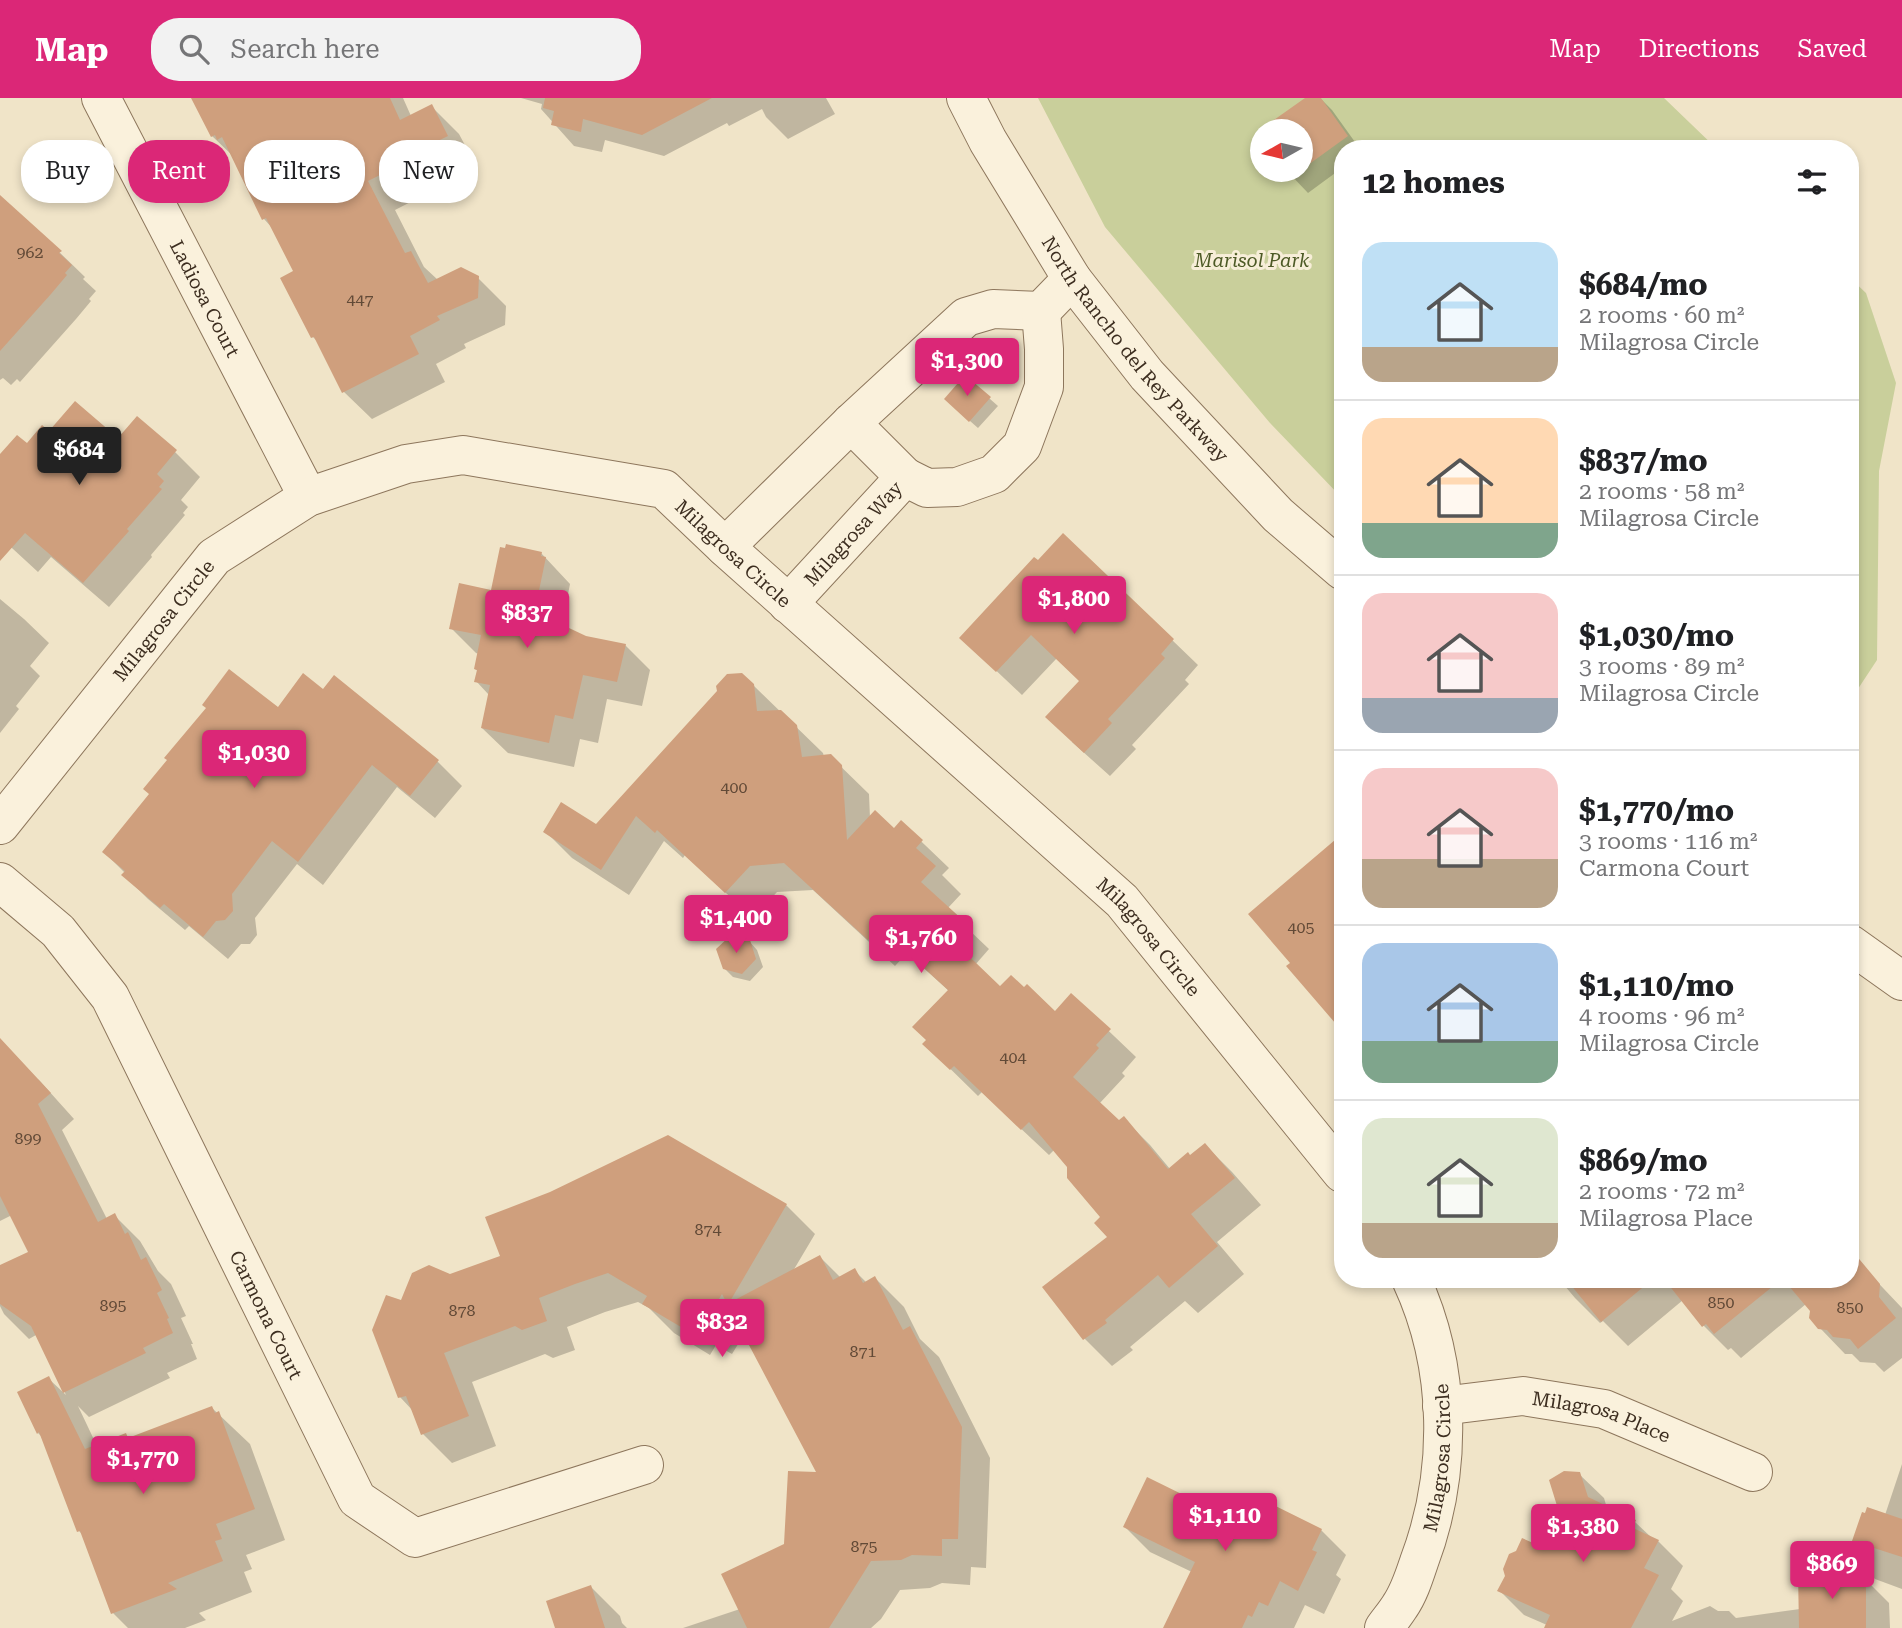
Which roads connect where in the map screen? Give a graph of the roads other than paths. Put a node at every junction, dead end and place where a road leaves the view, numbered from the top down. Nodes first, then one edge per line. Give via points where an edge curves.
1 (101, 98) edge
2 (966, 98) edge
3 (1072, 279) junction
4 (1041, 311) junction
5 (851, 423) junction
6 (905, 477) junction
7 (308, 497) junction
8 (725, 547) junction
9 (1334, 563) edge
10 (788, 604) junction
11 (0, 825) edge
12 (0, 882) edge
13 (1859, 950) edge
14 (1902, 981) edge
15 (1334, 1163) edge
16 (1414, 1288) edge
17 (1442, 1406) junction
18 (644, 1465) dead end
19 (1753, 1472) dead end
20 (1384, 1628) edge

1 - 7 street, Ladiosa Court
2 - 3 street, North Rancho del Rey Parkway
3 - 4 street
3 - 9 street, North Rancho del Rey Parkway via 1147,375 1278,515
4 - 5 street via 993,309 967,317
4 - 6 street, Milagrosa Way via 1044,387 1022,446 994,474 957,487 927,488
5 - 6 street
5 - 8 street
6 - 10 street, Milagrosa Way
7 - 8 street, Milagrosa Circle via 406,464 463,455 664,489
7 - 11 street, Milagrosa Circle via 214,557
8 - 10 street, Milagrosa Circle
10 - 15 street, Milagrosa Circle via 1122,901
12 - 18 street, Carmona Court via 58,932 110,997 357,1500 415,1538
13 - 14 street
16 - 17 street, Milagrosa Circle via 1435,1354
17 - 19 street, Milagrosa Place via 1523,1396 1604,1409
17 - 20 street, Milagrosa Circle via 1443,1451 1428,1540 1401,1605

